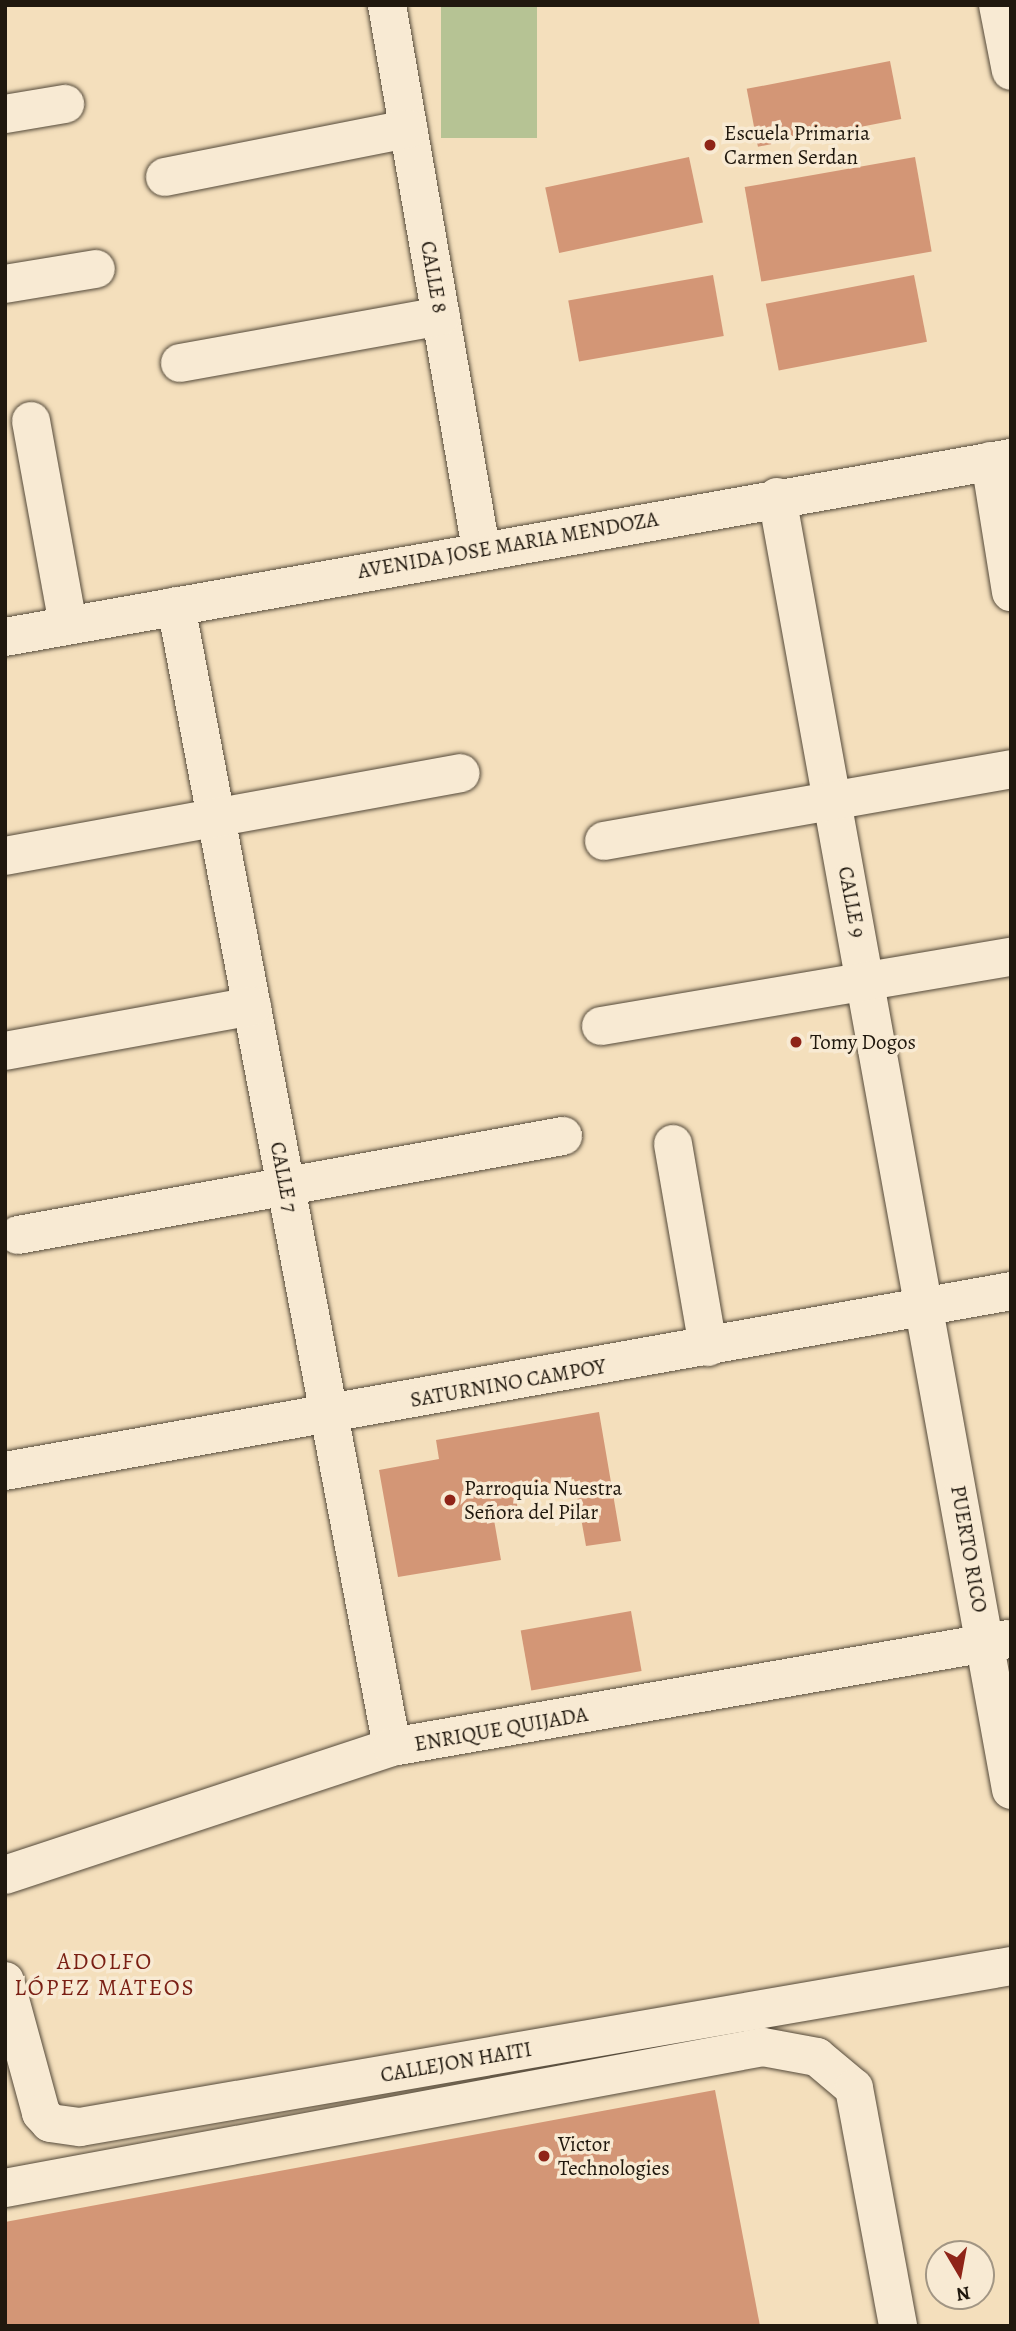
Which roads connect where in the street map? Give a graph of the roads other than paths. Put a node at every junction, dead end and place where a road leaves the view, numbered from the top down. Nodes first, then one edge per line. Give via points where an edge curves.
1 (387, 5) edge
2 (1004, 19) edge
3 (1011, 72) edge
4 (65, 104) dead end
5 (5, 114) edge
6 (408, 128) junction
7 (165, 177) dead end
8 (96, 269) dead end
9 (5, 284) edge
10 (440, 316) junction
11 (180, 363) dead end
12 (31, 421) dead end
13 (1000, 459) edge
14 (777, 496) junction
15 (481, 550) junction
16 (1011, 592) edge
17 (176, 606) junction
18 (68, 625) junction
19 (5, 637) edge
20 (1011, 769) edge
21 (461, 773) dead end
22 (834, 801) junction
23 (216, 818) junction
24 (604, 841) dead end
25 (5, 856) edge
26 (1011, 957) edge
27 (867, 981) junction
28 (252, 1006) junction
29 (601, 1026) dead end
30 (5, 1051) edge
31 (563, 1136) dead end
32 (673, 1144) dead end
33 (286, 1186) junction
34 (19, 1236) dead end
35 (1011, 1291) edge
36 (928, 1307) junction
37 (708, 1347) junction
38 (329, 1414) junction
39 (5, 1471) edge
40 (998, 1642) edge
41 (392, 1747) junction
42 (1011, 1790) edge
43 (5, 1875) edge
44 (1011, 1966) edge
45 (5, 1981) edge
46 (5, 2189) edge
47 (898, 2326) edge

1 - 6 street, CALLE 8
2 - 3 street
4 - 5 street
6 - 7 street
6 - 10 street, CALLE 8
8 - 9 street
10 - 11 street
10 - 15 street, CALLE 8
12 - 18 street
13 - 14 street, AVENIDA JOSE MARIA MENDOZA
13 - 16 street
14 - 15 street, AVENIDA JOSE MARIA MENDOZA
14 - 22 street, CALLE 9
15 - 17 street, AVENIDA JOSE MARIA MENDOZA
17 - 18 street, AVENIDA JOSE MARIA MENDOZA
17 - 23 street, CALLE 7
18 - 19 street, AVENIDA JOSE MARIA MENDOZA
20 - 22 street
21 - 23 street
22 - 24 street
22 - 27 street, CALLE 9
23 - 25 street
23 - 28 street, CALLE 7
26 - 27 street
27 - 29 street
27 - 36 street, CALLE 9
28 - 30 street
28 - 33 street, CALLE 7
31 - 33 street
32 - 37 street
33 - 34 street
33 - 38 street, CALLE 7
35 - 36 street, SATURNINO CAMPOY
36 - 37 street, SATURNINO CAMPOY
36 - 40 street, PUERTO RICO
37 - 38 street, SATURNINO CAMPOY
38 - 39 street, SATURNINO CAMPOY
38 - 41 street, CALLE 7
40 - 41 street, ENRIQUE QUIJADA
40 - 42 street, PUERTO RICO
41 - 43 street, ENRIQUE QUIJADA
44 - 45 street, CALLEJON HAITI via 80,2127 50,2123 41,2113
46 - 47 street via 763,2047 817,2057 855,2088

